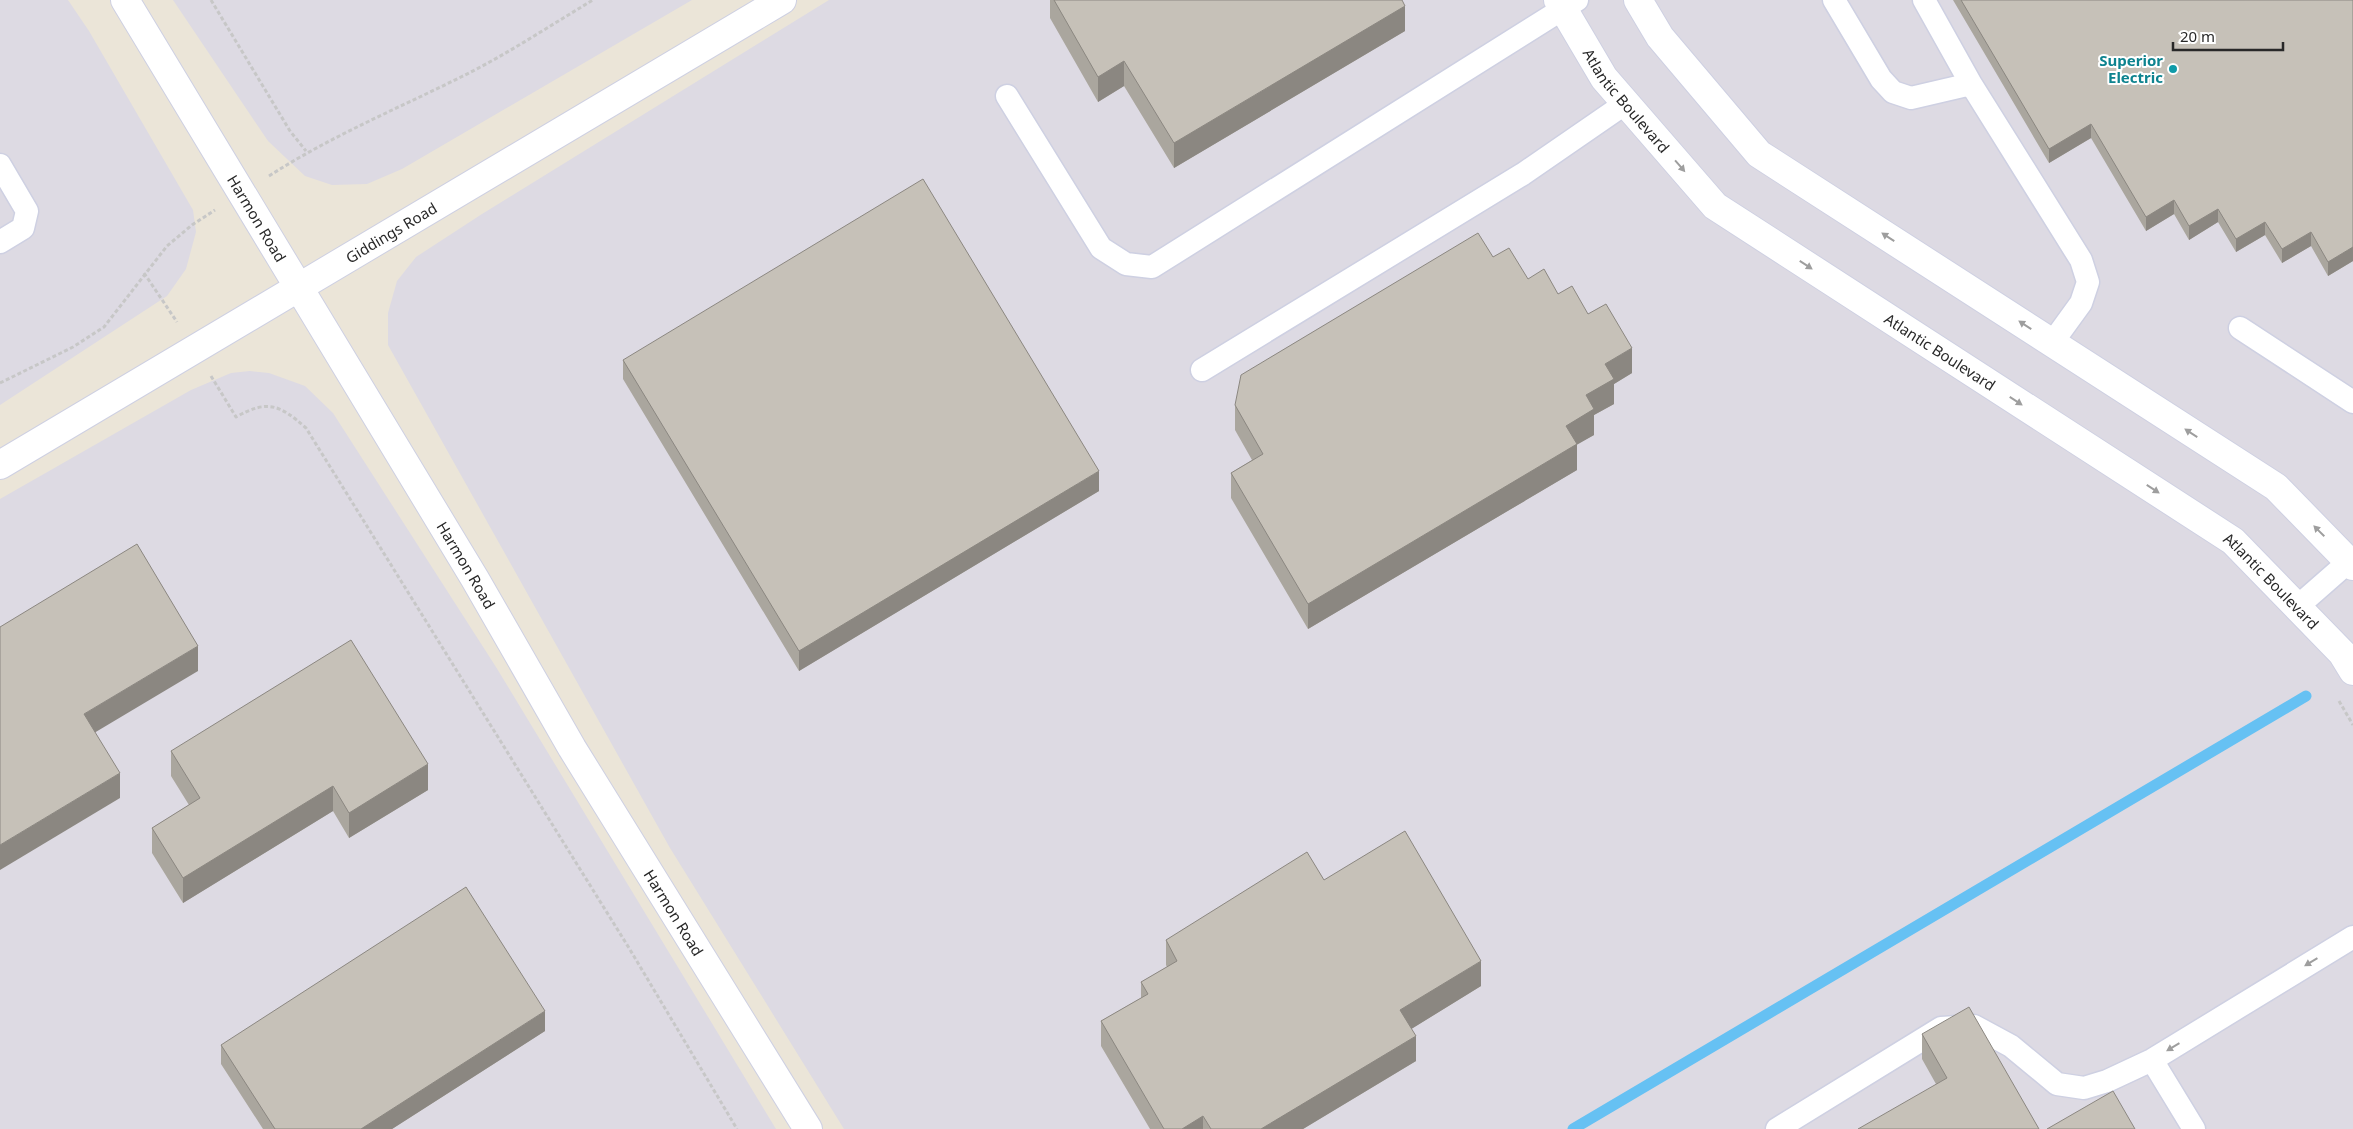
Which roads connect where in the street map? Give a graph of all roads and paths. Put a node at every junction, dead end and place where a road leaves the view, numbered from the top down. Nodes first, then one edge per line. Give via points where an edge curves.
1 (125, 0) edge
2 (211, 0) edge
3 (593, 0) edge
4 (782, 0) edge
5 (1638, 0) edge
6 (1834, 0) edge
7 (1924, 0) edge
8 (1566, 3) edge
9 (1971, 84) junction
10 (1007, 96) dead end
11 (1626, 103) junction
12 (306, 152) junction
13 (0, 165) edge
14 (284, 166) dead end
15 (192, 225) dead end
16 (0, 242) edge
17 (144, 273) junction
18 (298, 288) junction
19 (168, 308) dead end
20 (2240, 328) dead end
21 (2052, 343) junction
22 (1202, 370) dead end
23 (212, 376) dead end
24 (0, 384) edge
25 (2353, 402) edge
26 (0, 465) edge
27 (2351, 562) edge
28 (2298, 607) junction
29 (2353, 671) edge
30 (2353, 937) edge
31 (2152, 1060) junction
32 (737, 1129) edge
33 (808, 1129) edge
34 (1777, 1129) edge
35 (2194, 1129) edge

1 - 18 street, Harmon Road
2 - 12 path
3 - 12 path via 467,74
4 - 18 street, Giddings Road
21 -> 5 street via 1760,154 1660,37
6 - 9 lane via 1881,79 1893,92 1911,98
7 - 9 lane
8 - 10 lane via 1152,267 1126,264 1102,248
8 - 11 street, Atlantic Boulevard via 1604,78
9 - 21 lane via 2081,260 2088,282 2081,302
11 - 22 lane via 1523,174
11 -> 28 street, Atlantic Boulevard via 1714,206 2233,541
12 - 14 path
13 - 16 lane via 27,211 23,228
15 - 17 path via 167,246
17 - 19 path
17 - 24 path via 104,327 73,347
18 - 26 street, Giddings Road
18 - 33 street, Harmon Road via 475,580 572,748
20 - 25 lane
27 -> 21 street via 2276,488
23 - 32 path via 236,417 251,409 271,405 286,411 306,428 629,948
27 - 28 lane
28 - 29 street, Atlantic Boulevard via 2342,653
30 -> 31 lane
31 - 34 lane via 2084,1088 2057,1084 2011,1046 1974,1026 1941,1028
31 - 35 lane

